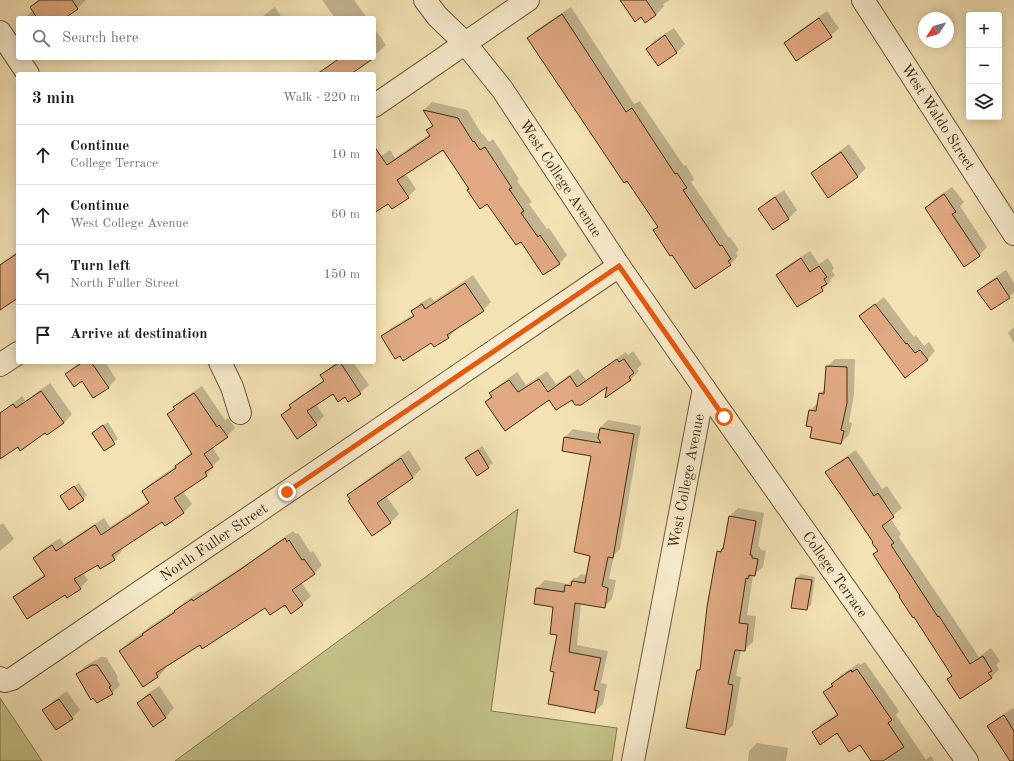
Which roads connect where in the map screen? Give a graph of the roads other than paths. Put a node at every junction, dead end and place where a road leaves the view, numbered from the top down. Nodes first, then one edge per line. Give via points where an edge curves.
1 (424, 0) edge
2 (528, 0) edge
3 (863, 0) edge
4 (0, 32) edge
5 (465, 43) junction
6 (16, 56) edge
7 (19, 60) edge
8 (27, 72) edge
9 (376, 105) edge
10 (1014, 234) edge
11 (619, 266) junction
12 (16, 354) edge
13 (221, 364) edge
14 (0, 365) edge
15 (704, 388) junction
16 (240, 413) dead end
17 (3, 679) edge
18 (633, 761) edge
19 (967, 761) edge

1 - 5 street, West College Avenue
2 - 5 street
3 - 10 street, West Waldo Street
4 - 6 street
5 - 9 street
5 - 11 street, West College Avenue via 502,89
7 - 8 street
11 - 15 street, West College Avenue
11 - 17 street, North Fuller Street via 12,679
12 - 14 street
13 - 16 street
15 - 18 street, West College Avenue
15 - 19 street, College Terrace

